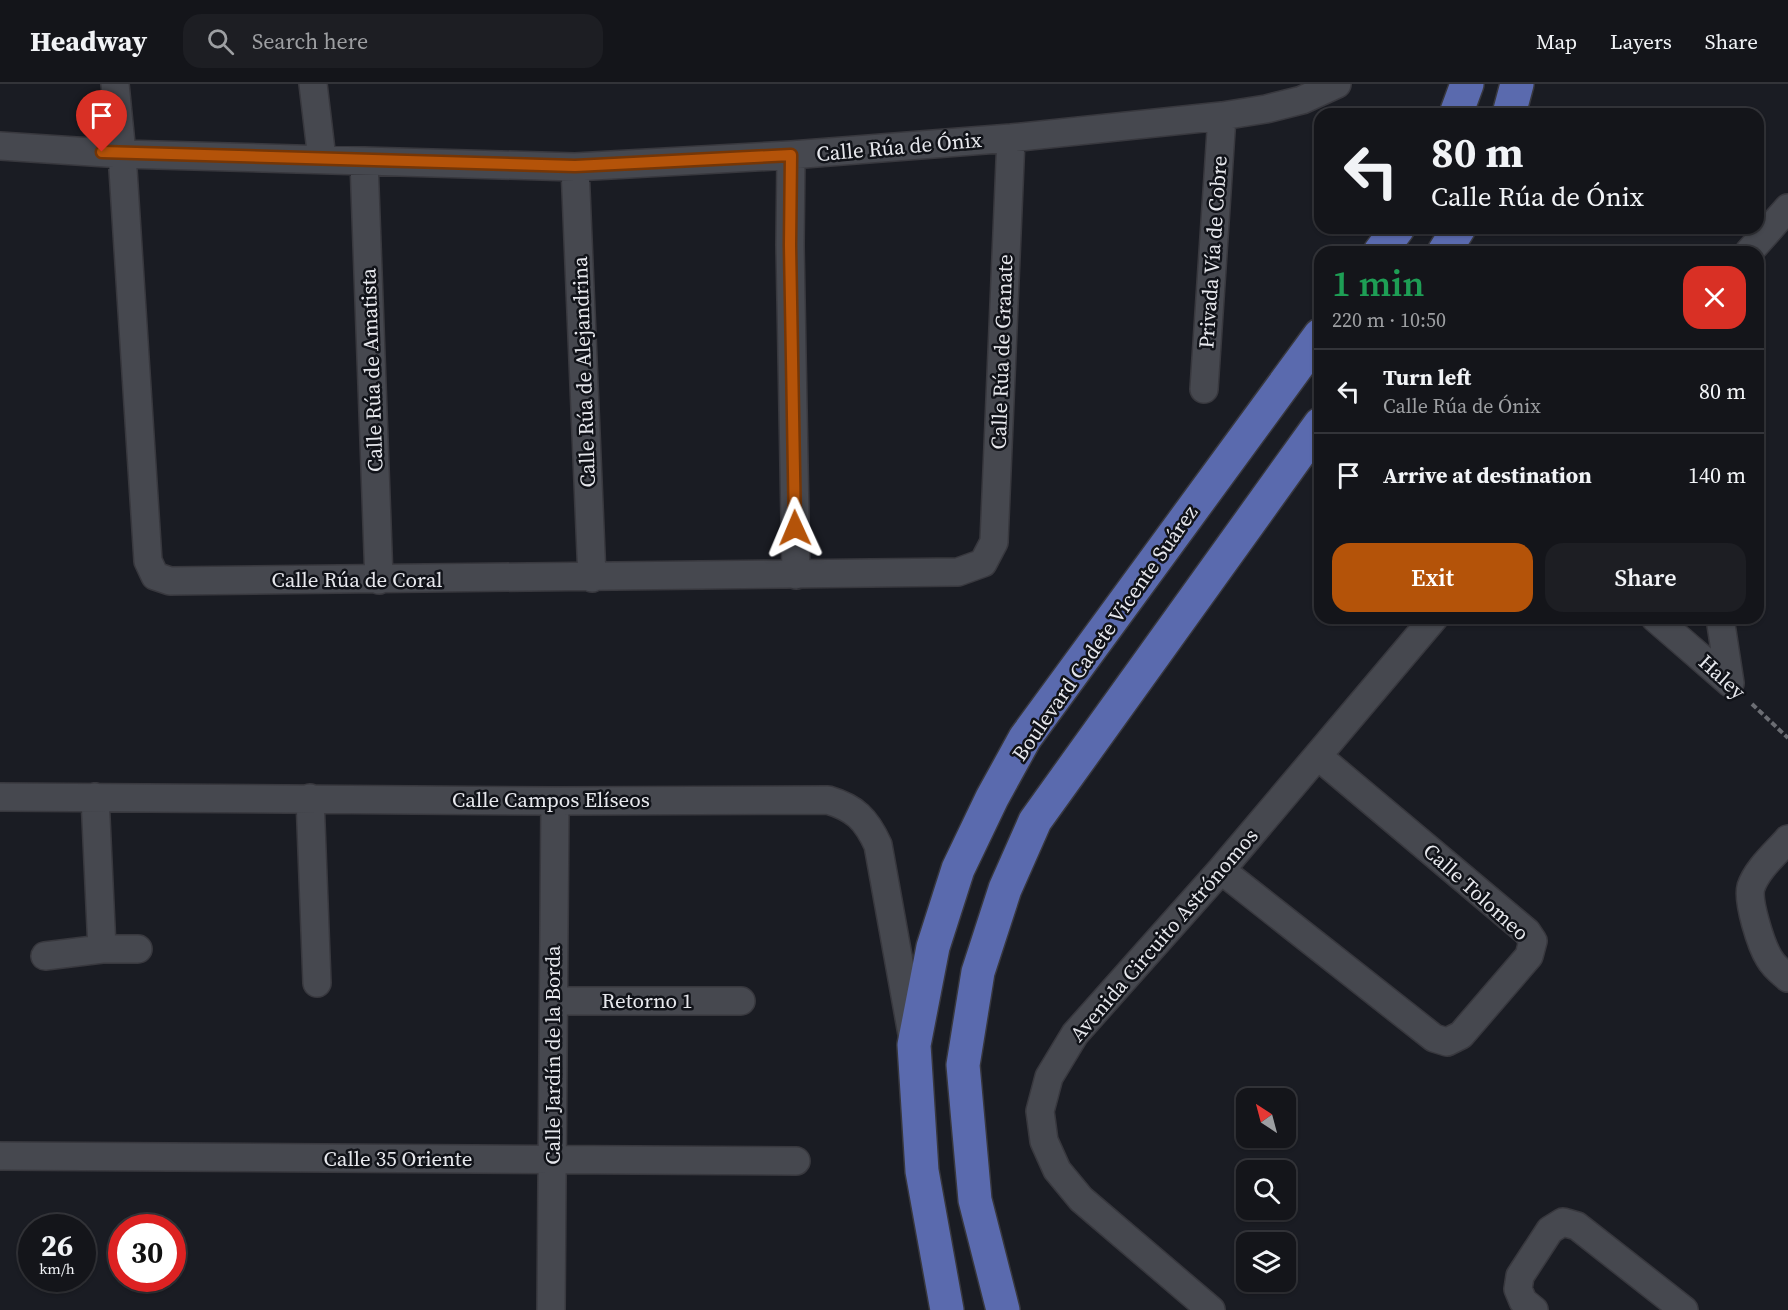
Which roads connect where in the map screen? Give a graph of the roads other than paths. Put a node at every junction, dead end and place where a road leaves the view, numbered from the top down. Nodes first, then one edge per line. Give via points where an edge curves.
1 (115, 84) edge
2 (313, 84) edge
3 (1337, 84) edge
4 (1467, 84) edge
5 (1517, 84) edge
6 (1458, 108) edge
7 (1511, 108) edge
8 (1222, 116) junction
9 (1011, 138) junction
10 (0, 146) edge
11 (122, 153) junction
12 (791, 155) junction
13 (322, 159) junction
14 (364, 161) junction
15 (575, 166) junction
16 (1788, 208) edge
17 (1754, 246) edge
18 (1314, 343) edge
19 (1204, 389) dead end
20 (1314, 432) edge
21 (983, 563) joint
22 (796, 575) junction
23 (592, 578) junction
24 (379, 580) junction
25 (1429, 624) edge
26 (1661, 624) edge
27 (1721, 624) edge
28 (1318, 757) junction
29 (0, 797) edge
30 (95, 797) junction
31 (310, 798) junction
32 (555, 801) junction
33 (1788, 839) edge
34 (1221, 870) junction
35 (102, 949) junction
36 (138, 949) dead end
37 (45, 956) dead end
38 (1788, 978) edge
39 (317, 983) dead end
40 (554, 1001) junction
41 (741, 1001) dead end
42 (914, 1046) junction
43 (0, 1156) edge
44 (553, 1160) junction
45 (796, 1161) dead end
46 (551, 1310) edge
47 (947, 1310) edge
48 (1003, 1310) edge
49 (1211, 1310) edge
50 (1534, 1310) edge
51 (1684, 1310) edge

1 - 11 street, Calle Rúa de Coral
2 - 13 street
3 - 8 street, Calle Rúa de Ónix via 1302,99
4 - 6 main road
5 - 7 main road
8 - 9 street, Calle Rúa de Ónix
8 - 19 street, Privada Vía de Cobre
9 - 12 street, Calle Rúa de Ónix
9 - 21 street, Calle Rúa de Granate via 994,542
10 - 11 street, Calle Rúa de Ónix
11 - 13 street, Calle Rúa de Ónix
11 - 24 street, Calle Rúa de Coral via 148,561 155,576 170,581
12 - 15 street, Calle Rúa de Ónix
12 - 22 street
13 - 14 street, Calle Rúa de Ónix
14 - 15 street, Calle Rúa de Ónix
14 - 24 street, Calle Rúa de Amatista
15 - 23 street, Calle Rúa de Alejandrina
16 - 17 street
18 - 42 main road, Boulevard Cadete Vicente Suárez via 1020,748 958,869 933,947
20 - 48 main road via 1035,821 1005,889 978,972 963,1065 975,1200
21 - 22 street, Calle Rúa de Coral via 958,572
22 - 23 street, Calle Rúa de Coral
23 - 24 street, Calle Rúa de Coral
25 - 28 street, Avenida Circuito Astrónomos
26 - 27 street, Haley via 1730,683
28 - 34 street, Avenida Circuito Astrónomos
28 - 34 street, Calle Tolomeo via 1527,932 1533,941 1529,956 1461,1035 1447,1042 1434,1038
29 - 30 street, Calle Campos Elíseos
30 - 31 street, Calle Campos Elíseos
30 - 35 street
31 - 32 street, Calle Campos Elíseos
31 - 39 street
32 - 40 street, Calle Jardín de la Borda
32 - 42 street, Calle Campos Elíseos via 828,800 844,805 870,827 878,845
33 - 38 street via 1760,871 1751,888 1750,904 1767,956
34 - 49 street, Avenida Circuito Astrónomos via 1075,1034 1049,1077 1040,1111 1044,1140 1057,1170 1081,1199
35 - 36 street
35 - 37 street
40 - 41 street, Retorno 1
40 - 44 street, Calle Jardín de la Borda
42 - 47 main road, Boulevard Cadete Vicente Suárez via 922,1172
43 - 44 street, Calle 35 Oriente
44 - 45 street, Calle 35 Oriente
44 - 46 street, Calle Jardín de la Borda
50 - 51 street via 1523,1301 1518,1289 1520,1276 1550,1230 1563,1222 1577,1226

